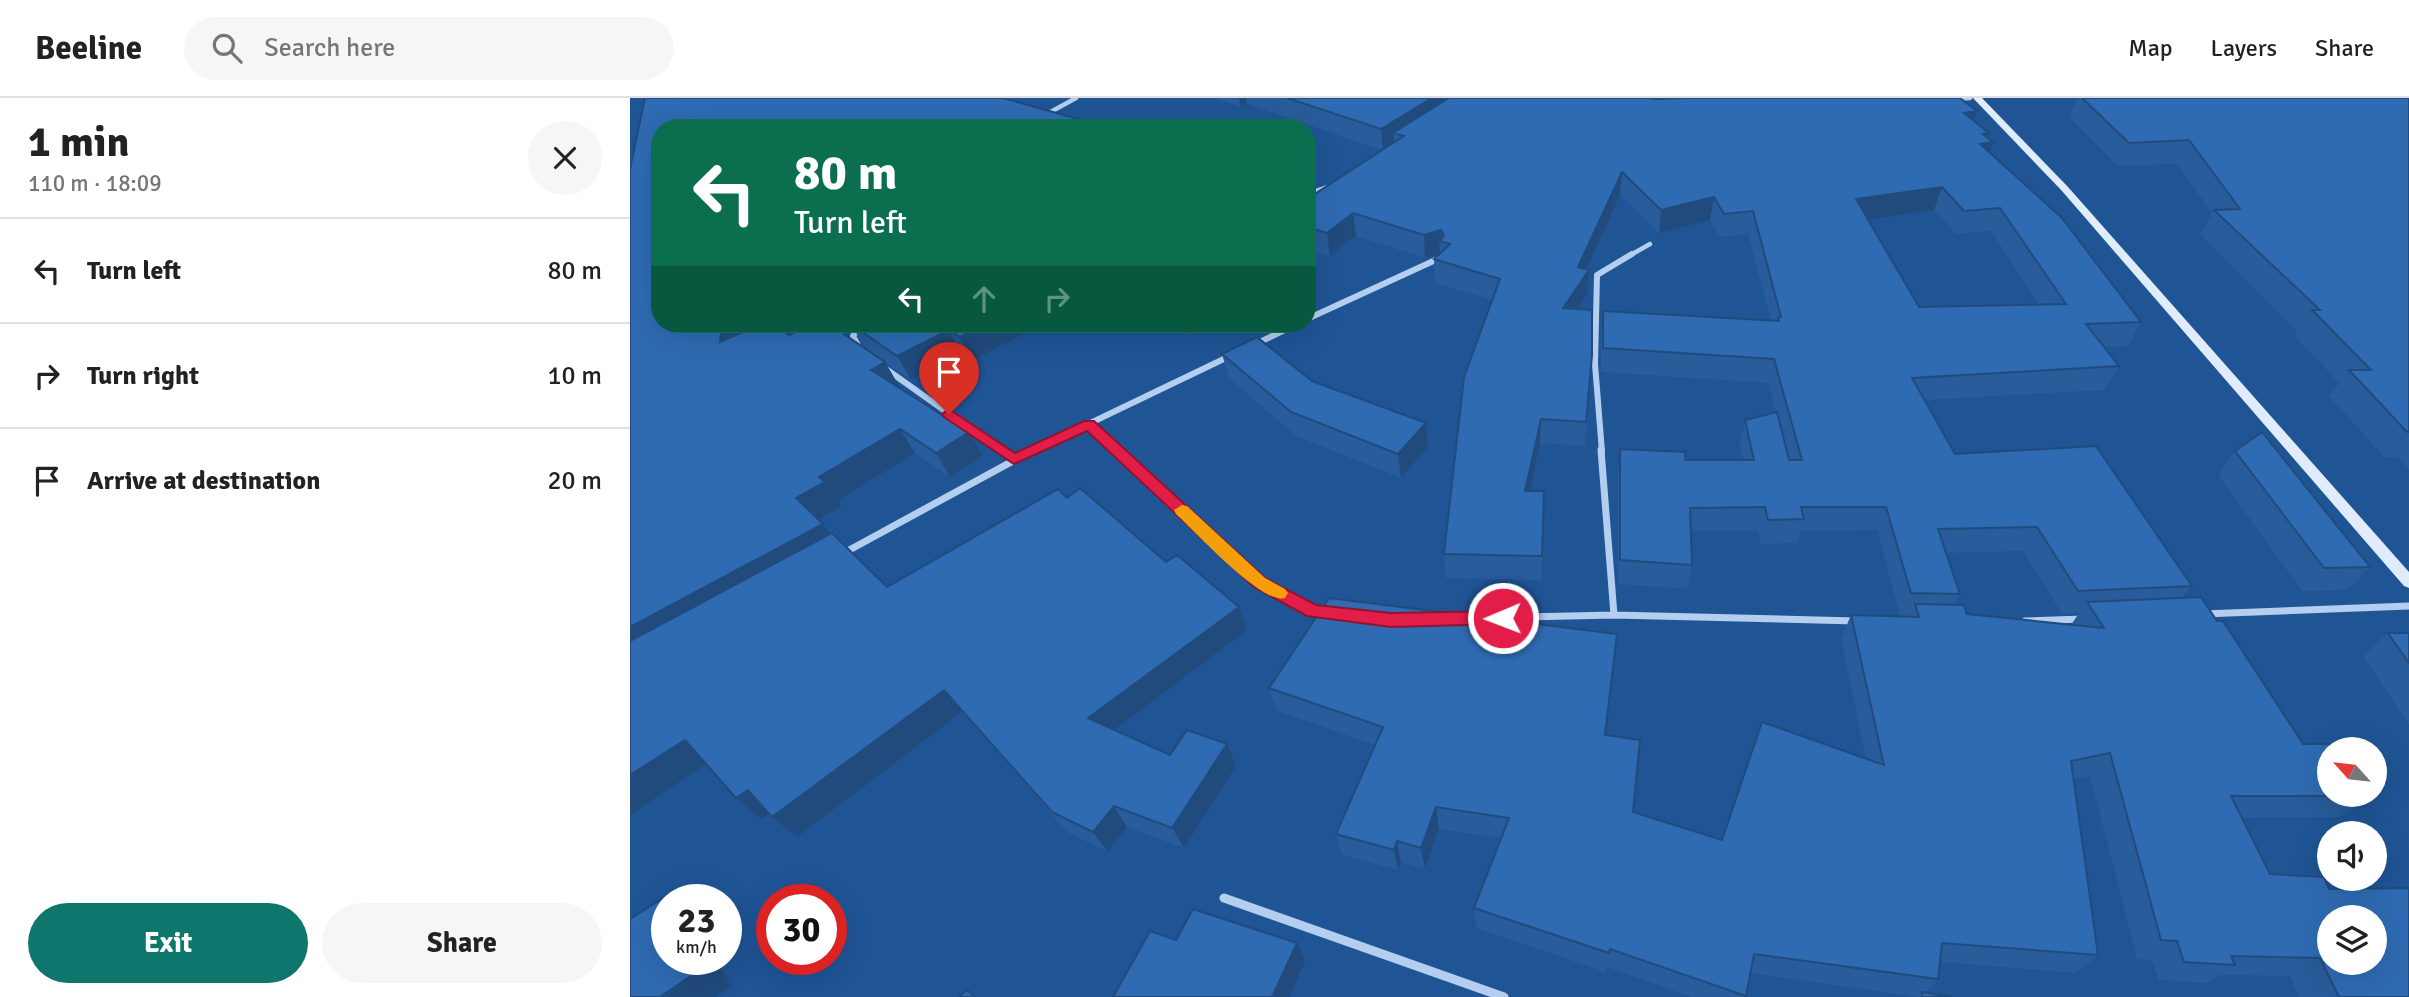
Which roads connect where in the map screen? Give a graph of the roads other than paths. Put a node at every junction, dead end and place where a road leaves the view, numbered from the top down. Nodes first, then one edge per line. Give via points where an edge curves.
1 (1076, 98) edge
2 (1970, 98) edge
3 (1977, 98) edge
4 (1944, 99) edge
5 (1034, 112) edge
6 (1045, 116) junction
7 (1053, 119) edge
8 (1342, 183) edge
9 (1316, 191) edge
10 (1650, 244) dead end
11 (1440, 258) edge
12 (1316, 315) edge
13 (855, 333) edge
14 (1279, 333) edge
15 (1248, 348) edge
16 (862, 353) edge
17 (1236, 354) edge
18 (884, 368) edge
19 (1089, 425) junction
20 (1014, 459) junction
21 (834, 558) edge
22 (2409, 582) edge
23 (2409, 606) edge
24 (1339, 614) edge
25 (1614, 615) junction
26 (2188, 615) edge
27 (1475, 618) edge
28 (2092, 619) edge
29 (1859, 621) edge
30 (2009, 622) edge
31 (1224, 898) dead end
32 (1504, 997) edge

1 - 6 street
2 - 4 street
3 - 22 street via 2065,189
5 - 6 street
6 - 7 street
8 - 9 street
10 - 25 street via 1597,275 1595,364
11 - 12 street
13 - 16 street
14 - 15 street
17 - 19 street
18 - 20 street
19 - 20 street
19 - 24 street via 1260,582 1313,611
20 - 21 street
23 - 26 street
25 - 27 street
25 - 29 street
28 - 30 street
31 - 32 street

